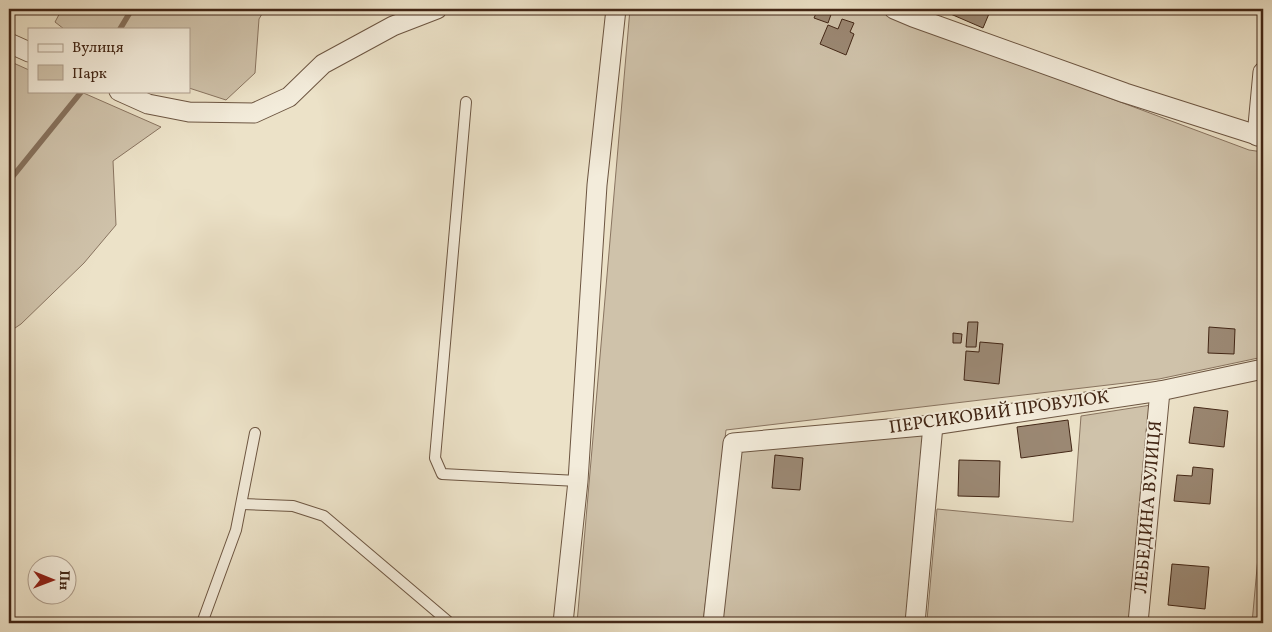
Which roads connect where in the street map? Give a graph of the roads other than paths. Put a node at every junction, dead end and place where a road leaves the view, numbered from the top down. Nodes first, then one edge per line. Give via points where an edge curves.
1 (437, 9) edge
2 (616, 9) edge
3 (894, 9) edge
4 (914, 13) edge
5 (9, 43) edge
6 (28, 52) edge
7 (1263, 72) edge
8 (121, 92) edge
9 (466, 102) dead end
10 (1260, 136) edge
11 (1263, 369) edge
12 (1160, 391) junction
13 (934, 425) junction
14 (255, 433) dead end
15 (578, 481) junction
16 (242, 504) junction
17 (202, 623) edge
18 (450, 623) edge
19 (563, 623) edge
20 (713, 623) edge
21 (915, 623) edge
22 (1138, 623) edge

1 - 8 street via 393,26 323,64 289,97 254,113 190,112 148,104
2 - 15 street via 597,185
3 - 4 street
4 - 10 street via 1125,93
5 - 6 street
7 - 10 street
9 - 15 lane via 435,458 442,474
11 - 12 street, ПЕРСИКОВИЙ ПРОВУЛОК
12 - 13 street, ПЕРСИКОВИЙ ПРОВУЛОК
12 - 22 street, ЛЕБЕДИНА ВУЛИЦЯ
13 - 20 street, ПЕРСИКОВИЙ ПРОВУЛОК via 733,443
13 - 21 street
14 - 16 lane
15 - 19 street
16 - 17 lane via 236,530
16 - 18 lane via 292,506 324,516

